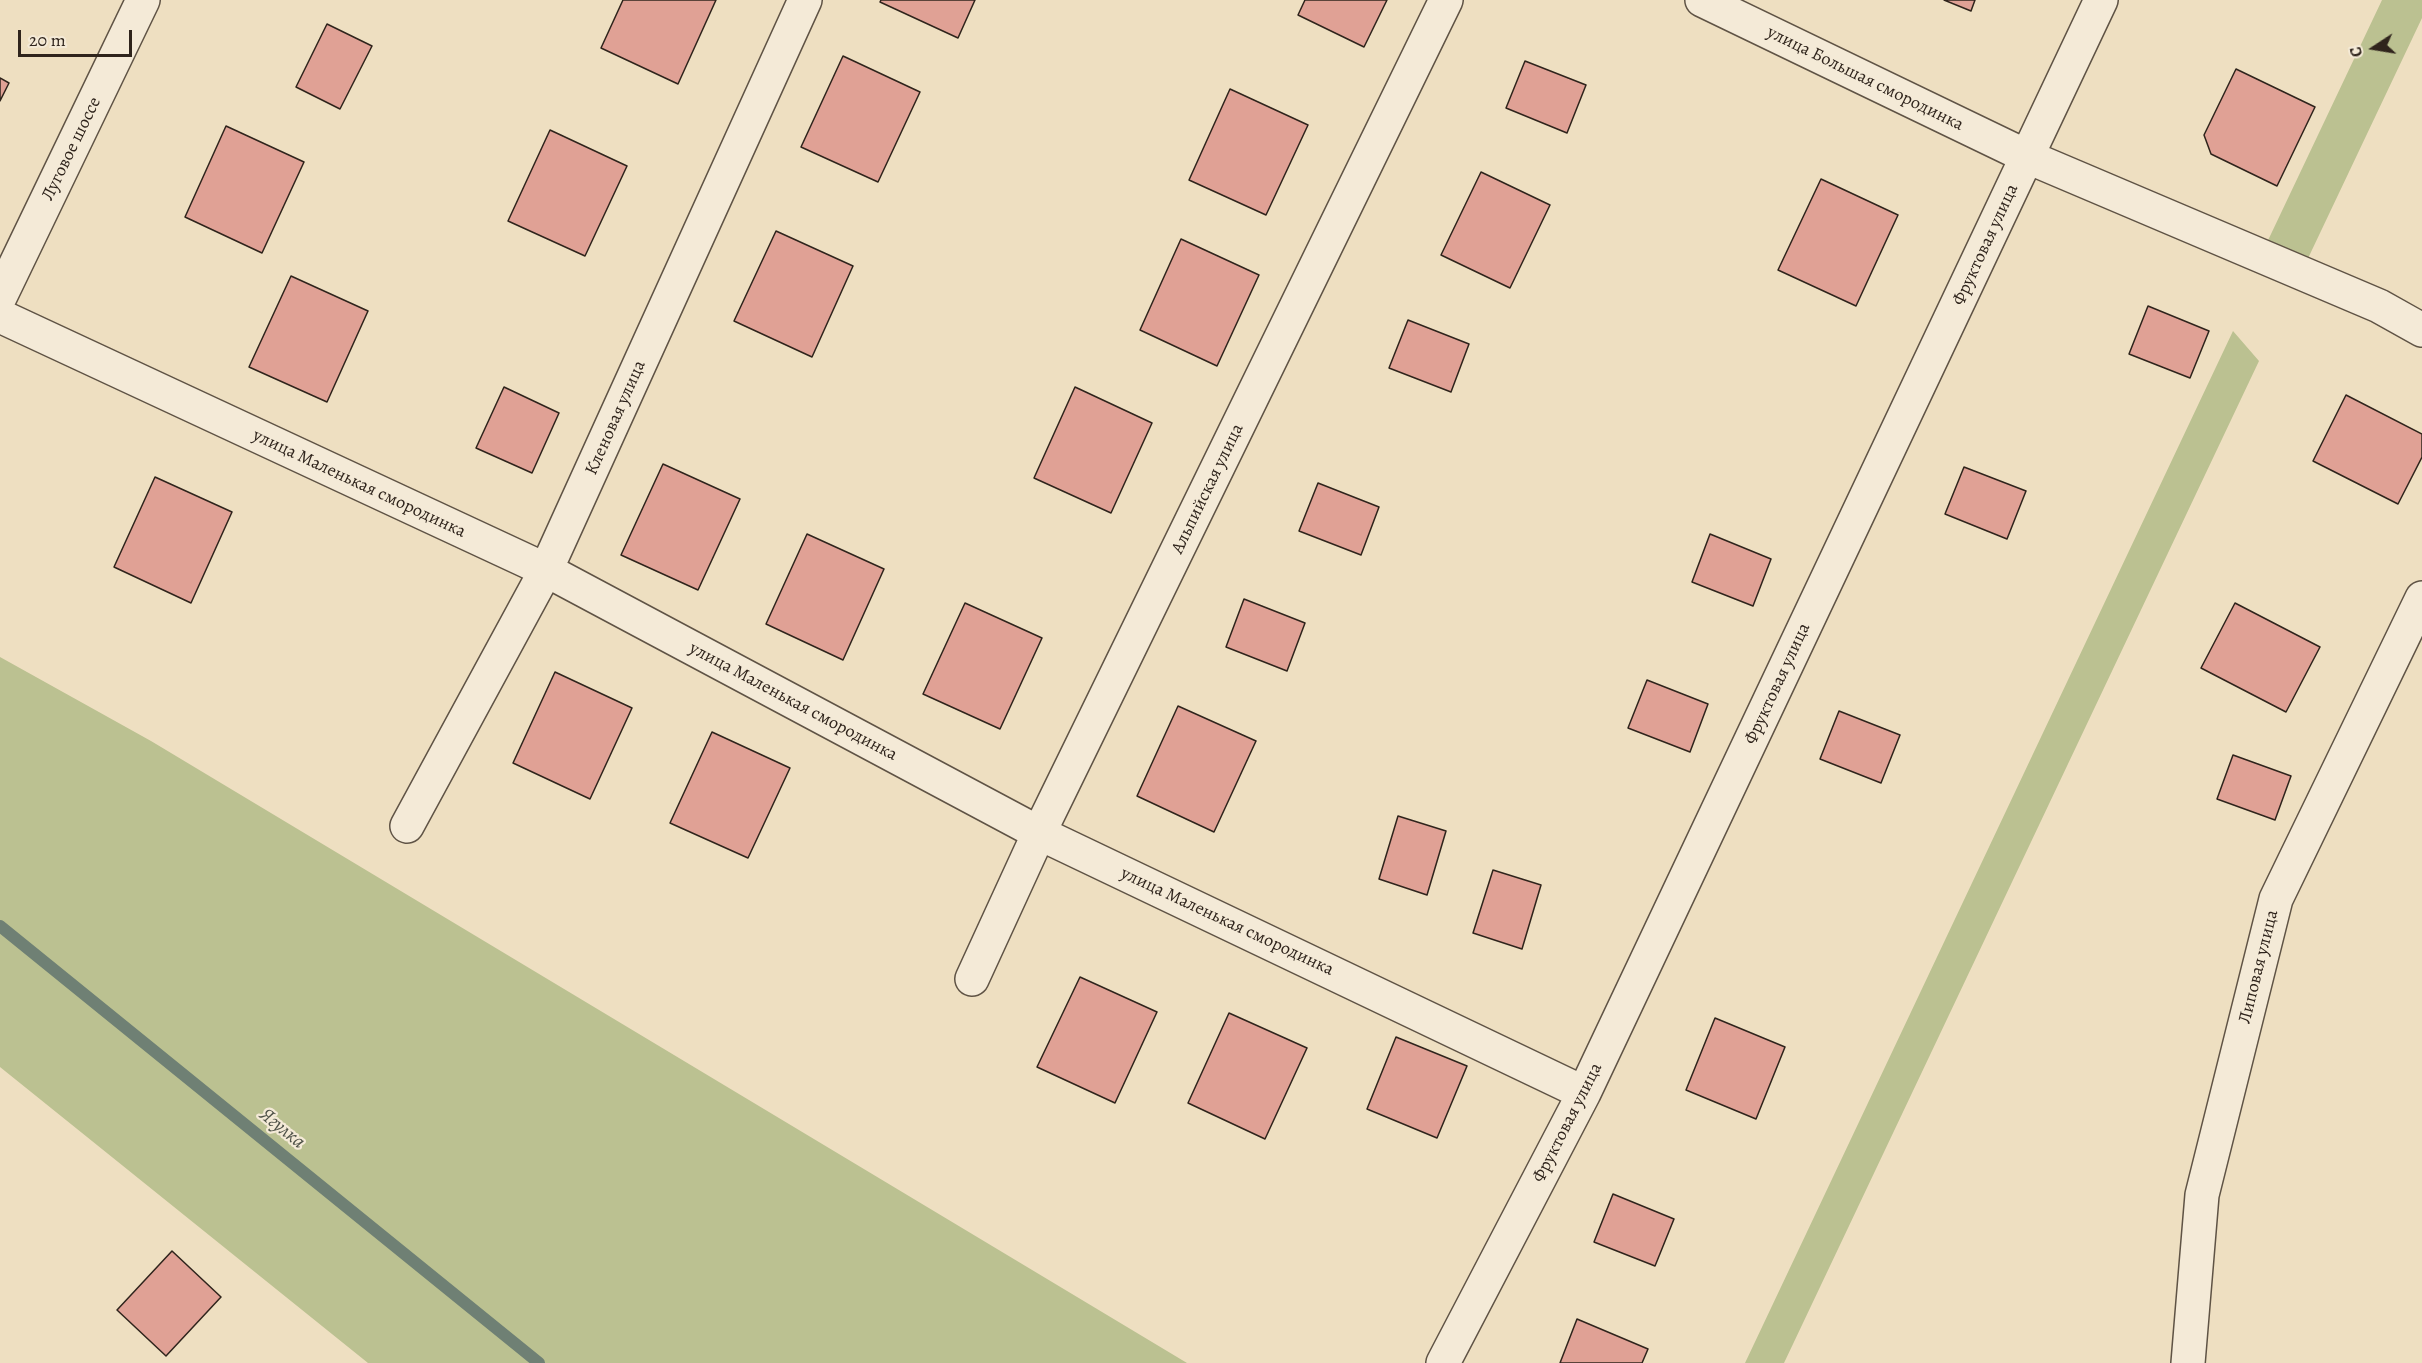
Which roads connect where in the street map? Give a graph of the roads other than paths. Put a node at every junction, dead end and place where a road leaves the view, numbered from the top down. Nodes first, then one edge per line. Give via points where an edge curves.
1 (143, 0) edge
2 (805, 0) edge
3 (1446, 0) edge
4 (1702, 0) edge
5 (2101, 0) edge
6 (2028, 157) junction
7 (0, 297) edge
8 (0, 316) edge
9 (2422, 330) edge
10 (546, 570) junction
11 (2422, 598) edge
12 (407, 826) dead end
13 (1039, 833) junction
14 (972, 979) dead end
15 (1584, 1093) junction
16 (1443, 1363) edge
17 (2188, 1363) edge

1 - 7 street, Луговое шоссе
2 - 10 street, Кленовая улица
3 - 13 street, Альпийская улица
4 - 6 street, улица Большая смородинка
5 - 6 street, Фруктовая улица
6 - 9 street, улица Большая смородинка via 2379,306
6 - 15 street, Фруктовая улица
8 - 10 street, улица Маленькая смородинка
10 - 12 street, Кленовая улица
10 - 13 street, улица Маленькая смородинка
11 - 17 street, Липовая улица via 2276,899 2202,1195
13 - 14 street, Альпийская улица
13 - 15 street, улица Маленькая смородинка
15 - 16 street, Фруктовая улица

